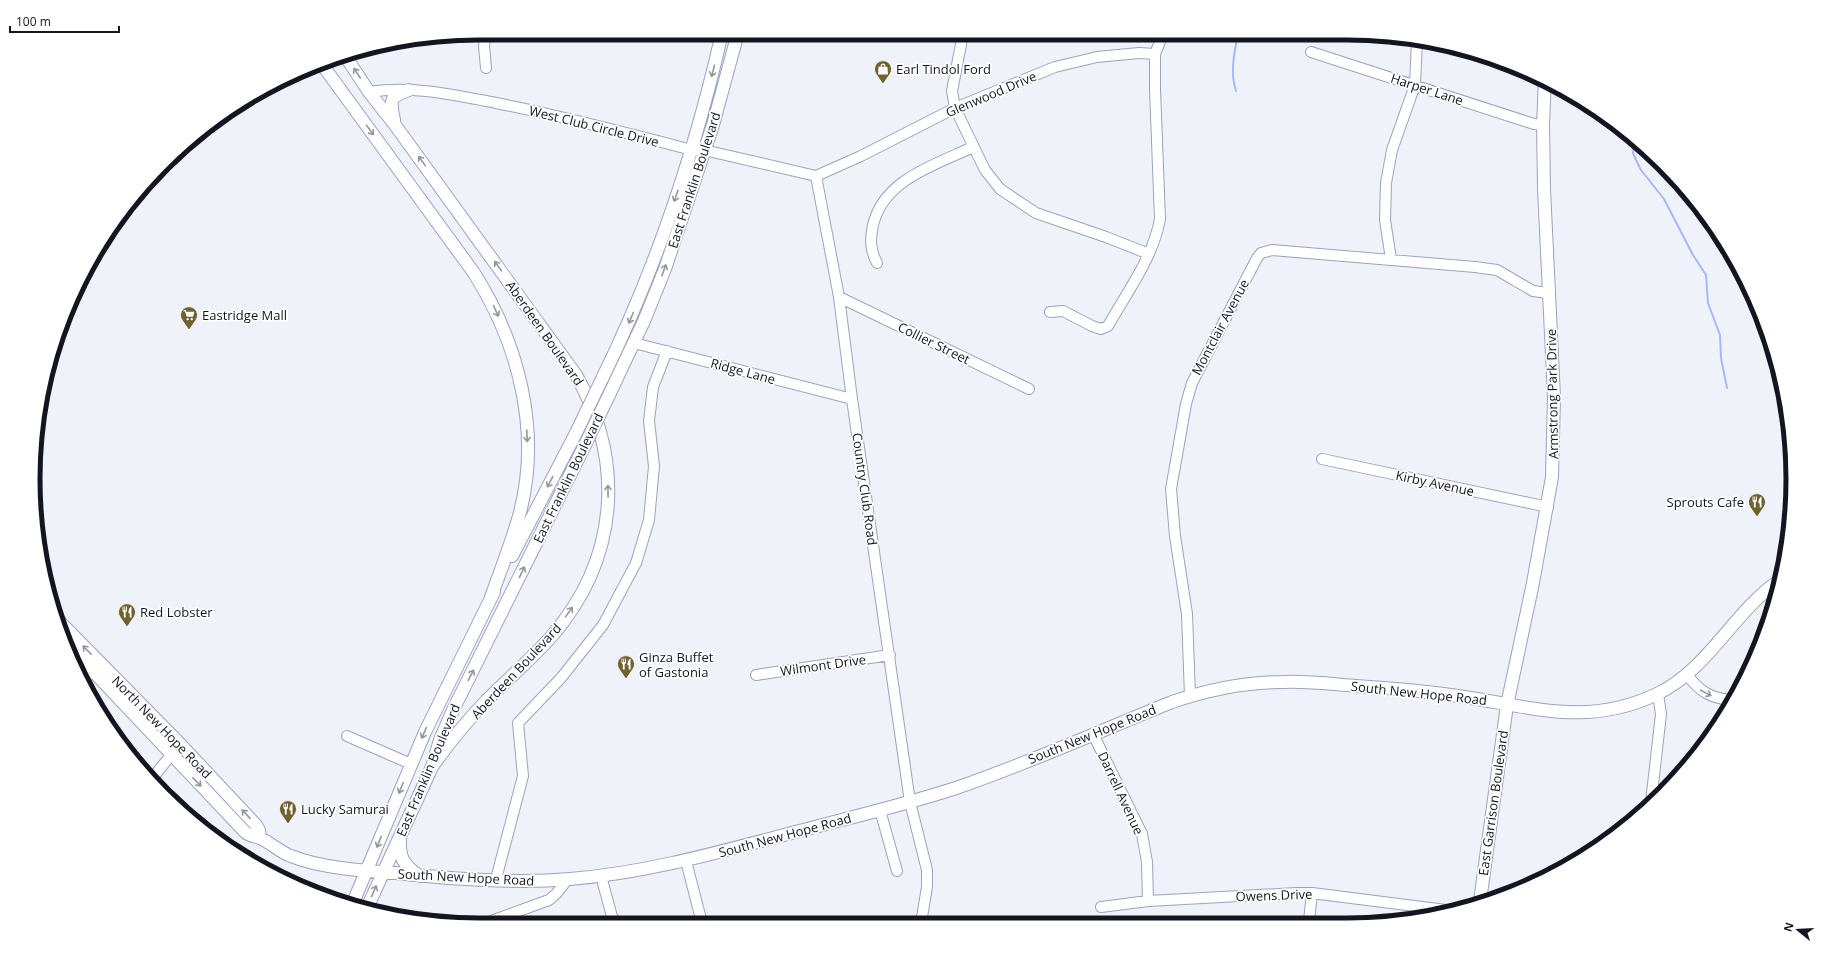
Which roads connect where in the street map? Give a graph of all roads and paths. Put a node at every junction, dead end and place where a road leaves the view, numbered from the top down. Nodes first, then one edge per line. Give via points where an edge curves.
1 (485, 40) edge
2 (720, 40) edge
3 (736, 40) edge
4 (962, 40) edge
5 (1161, 40) edge
6 (1417, 46) edge
7 (1311, 52) dead end
8 (1155, 54) junction
9 (348, 60) edge
10 (325, 68) edge
11 (486, 68) dead end
12 (1415, 85) junction
13 (1545, 87) edge
14 (409, 90) junction
15 (369, 92) junction
16 (955, 108) junction
17 (395, 125) junction
18 (1543, 125) junction
19 (973, 147) junction
20 (692, 150) junction
21 (704, 150) junction
22 (816, 176) junction
23 (1149, 254) junction
24 (1391, 259) junction
25 (877, 263) dead end
26 (1548, 294) junction
27 (839, 297) junction
28 (1050, 312) dead end
29 (634, 343) junction
30 (667, 351) junction
31 (1029, 389) dead end
32 (852, 399) junction
33 (1322, 459) dead end
34 (1548, 507) junction
35 (1773, 585) edge
36 (490, 600) junction
37 (66, 628) edge
38 (77, 655) edge
39 (890, 655) junction
40 (92, 670) junction
41 (1687, 674) junction
42 (756, 675) dead end
43 (87, 677) edge
44 (1658, 694) junction
45 (1190, 696) junction
46 (1726, 699) edge
47 (1507, 705) junction
48 (1093, 734) junction
49 (347, 736) dead end
50 (156, 738) junction
51 (181, 745) junction
52 (171, 755) junction
53 (411, 764) junction
54 (432, 767) junction
55 (155, 775) edge
56 (1652, 794) edge
57 (910, 802) junction
58 (880, 810) junction
59 (401, 834) junction
60 (260, 838) junction
61 (686, 861) junction
62 (367, 871) junction
63 (897, 871) dead end
64 (383, 872) junction
65 (419, 876) junction
66 (601, 876) junction
67 (496, 879) junction
68 (567, 880) junction
69 (1312, 893) junction
70 (1481, 897) edge
71 (354, 900) edge
72 (1148, 901) junction
73 (369, 904) edge
74 (1101, 907) dead end
75 (1437, 909) edge
76 (500, 918) edge
77 (612, 918) edge
78 (701, 918) edge
79 (922, 918) edge
80 (1309, 918) edge

1 - 11 street
2 -> 20 main road, East Franklin Boulevard
3 - 21 main road, East Franklin Boulevard
4 - 16 street via 952,91
5 - 8 street
6 - 12 street
7 - 12 street, Harper Lane
8 - 16 street, Glenwood Drive via 1097,57 1055,67
8 - 23 street via 1160,219 1157,236
15 -> 9 main road, Aberdeen Boulevard
10 -> 36 main road, Aberdeen Boulevard via 474,273 494,306 514,355 521,381 526,418 527,465 519,516
12 - 18 street, Harper Lane
12 - 24 street via 1392,150 1386,183 1385,220
13 - 18 main road, Armstrong Park Drive
14 - 15 street, West Club Circle Drive
14 - 17 main road via 397,94 391,103
14 - 20 street, West Club Circle Drive via 453,95 539,112
15 - 17 main road, Aberdeen Boulevard
16 - 19 street
16 - 22 street, Glenwood Drive
54 -> 17 main road, Aberdeen Boulevard via 485,703 551,637 581,595 599,553 603,536 607,516 608,470 606,452 597,424 586,392 576,375
18 - 26 main road, Armstrong Park Drive
19 - 23 street via 985,170 1000,189 1016,202 1036,213
19 - 25 street via 914,174 898,185 886,198 876,215 870,237 872,253
20 - 21 street, West Club Circle Drive
20 -> 36 main road, East Franklin Boulevard, bridge via 649,274 622,339
21 - 22 street, West Club Circle Drive
29 -> 21 main road, East Franklin Boulevard via 665,269
22 - 27 street, Country Club Road
23 - 28 street via 1108,326 1101,329 1062,311
24 - 26 street, Montclair Avenue via 1497,270 1533,291
24 - 45 street, Montclair Avenue via 1282,250 1267,250 1261,253 1198,369 1188,394 1171,489 1175,536 1188,614
26 - 34 main road, Armstrong Park Drive via 1555,419
27 - 31 street, Collier Street
27 - 32 street, Country Club Road
29 - 30 street, Ridge Lane
54 -> 29 main road, East Franklin Boulevard, bridge via 453,710
30 - 32 street, Ridge Lane
30 - 67 street via 652,394 649,421 654,466 649,520 636,563 603,625 560,678 518,723 523,776
32 - 39 street, Country Club Road
33 - 34 street, Kirby Avenue
34 - 47 main road, Armstrong Park Drive
35 - 41 main road, South New Hope Road via 1760,595 1704,659
36 -> 53 main road, East Franklin Boulevard via 438,702
51 -> 37 main road, North New Hope Road
38 - 40 main road, North New Hope Road
39 - 42 street, Wilmont Drive
39 - 57 street, Country Club Road
40 - 43 street
40 - 50 main road, North New Hope Road
41 - 44 main road, South New Hope Road
41 -> 46 street via 1704,693
44 - 47 main road, South New Hope Road via 1626,706 1594,713 1572,713
44 - 56 street via 1662,714
45 - 47 main road, South New Hope Road via 1230,687 1283,682 1438,693 1491,700
45 - 48 main road, South New Hope Road
47 - 70 main road, East Garrison Boulevard
48 - 57 main road, South New Hope Road via 991,776
48 - 72 street, Darrell Avenue via 1142,834 1147,862
49 - 53 street
50 - 51 main road via 173,745
50 - 52 main road, North New Hope Road
60 -> 51 main road, North New Hope Road via 256,825
52 - 55 street
52 -> 60 main road, North New Hope Road via 245,832
53 -> 62 main road, East Franklin Boulevard
54 - 59 main road, East Franklin Boulevard
57 - 58 main road, South New Hope Road
57 - 79 street, Country Club Road via 927,870
58 - 61 main road, South New Hope Road
58 - 63 street
59 - 64 main road, East Franklin Boulevard
59 - 65 main road via 403,861
60 - 62 main road, North New Hope Road via 299,859
61 - 66 main road, South New Hope Road
61 - 78 street
62 - 64 main road, South New Hope Road
62 - 71 main road, East Franklin Boulevard
64 - 65 main road, South New Hope Road
73 -> 64 main road, East Franklin Boulevard
65 - 67 main road, South New Hope Road
66 - 68 main road, South New Hope Road
66 - 77 street
67 - 68 main road, South New Hope Road
68 - 76 street via 549,900
69 - 72 street, Owens Drive
69 - 75 street, Owens Drive
69 - 80 street
72 - 74 street, Owens Drive

